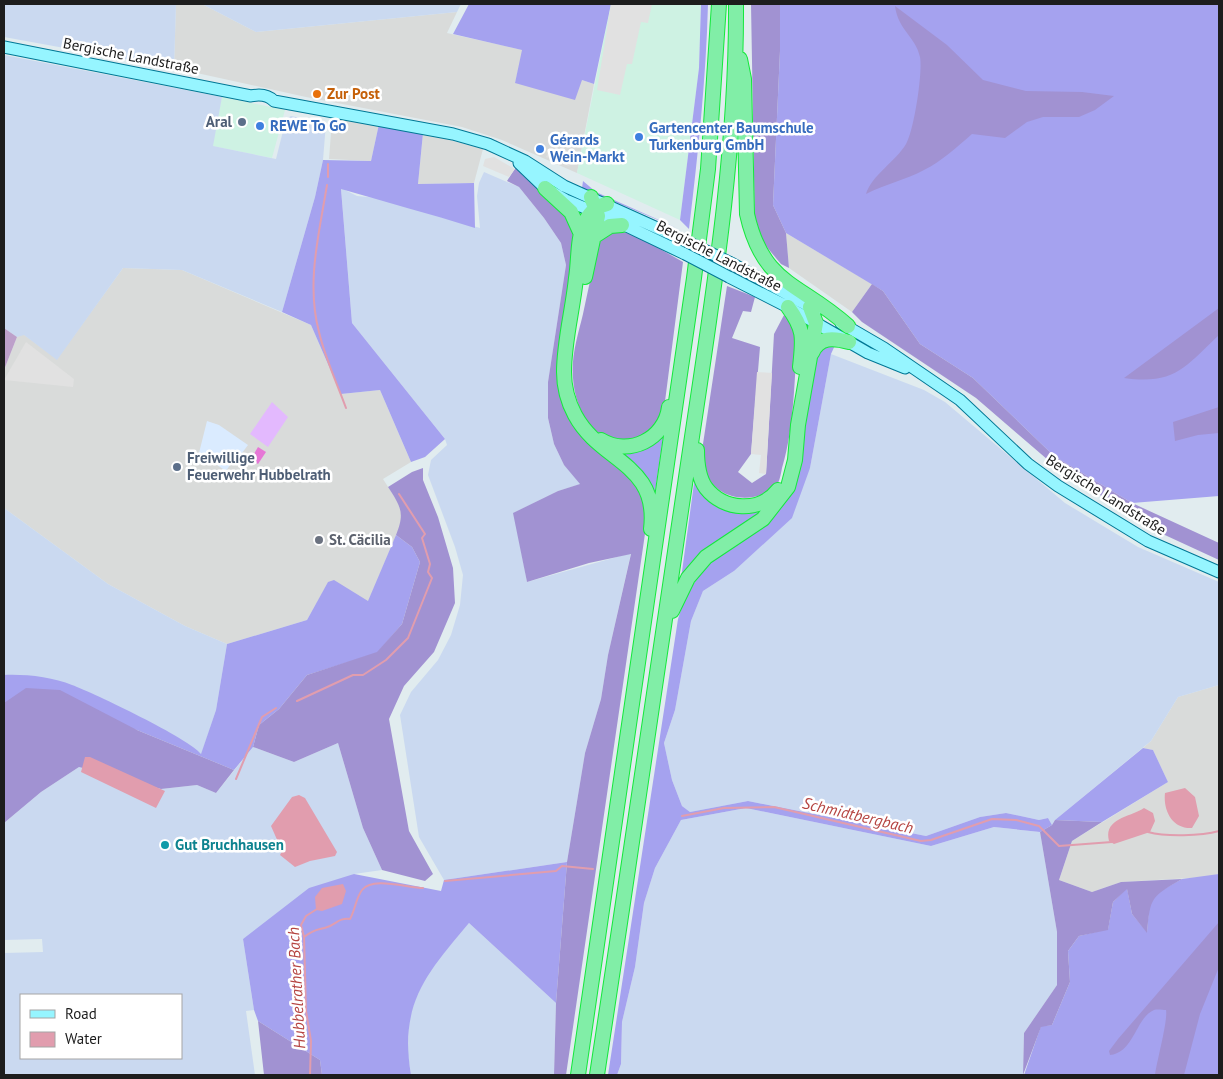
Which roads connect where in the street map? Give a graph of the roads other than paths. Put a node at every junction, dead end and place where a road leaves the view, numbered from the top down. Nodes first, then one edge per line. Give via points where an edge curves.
1 (719, 4) edge
2 (736, 4) edge
3 (736, 40) junction
4 (4, 47) edge
5 (515, 157) junction
6 (549, 190) junction
7 (574, 190) junction
8 (597, 207) junction
9 (622, 225) junction
10 (587, 234) junction
11 (788, 307) junction
12 (810, 307) junction
13 (816, 323) junction
14 (848, 326) junction
15 (849, 342) junction
16 (811, 356) junction
17 (916, 371) junction
18 (679, 384) junction
19 (699, 389) junction
20 (1219, 572) edge
21 (650, 587) junction
22 (665, 628) junction
23 (578, 1075) edge
24 (597, 1075) edge

1 - 18 highway via 708,169
2 - 3 highway
3 - 14 highway via 744,79 747,214 752,234 766,263 794,289
3 - 19 highway via 722,211
4 - 5 main road, Bergische Landstraße via 252,96 256,102 268,104 274,101 453,134 488,144
5 - 6 main road, Bergische Landstraße
5 - 7 main road, Bergische Landstraße
6 - 7 main road via 568,194
6 - 8 main road, Bergische Landstraße
6 - 10 highway
7 - 8 main road, Bergische Landstraße
8 - 9 main road, Bergische Landstraße
8 - 10 highway
8 - 12 main road, Bergische Landstraße, bridge via 686,241
9 - 10 highway
9 - 11 main road, Bergische Landstraße, bridge
10 - 18 highway via 570,357 570,384 579,414 606,443 633,446 654,437 662,428
10 - 21 highway via 565,362 566,388 582,427 630,468 644,487 652,520 645,574
11 - 13 main road, Bergische Landstraße
11 - 19 highway via 798,321 803,337 789,469 778,491 766,501 753,506 736,506 706,488 697,460
12 - 13 highway
12 - 14 main road, Bergische Landstraße
13 - 15 main road, Bergische Landstraße
13 - 16 highway
14 - 17 main road, Bergische Landstraße
15 - 16 highway via 825,340 816,346
15 - 17 main road, Bergische Landstraße via 883,360
16 - 22 highway via 788,487 763,519 706,557 688,578
17 - 20 main road, Bergische Landstraße via 960,400 1028,464 1058,486 1148,541
18 - 21 highway
19 - 22 highway
21 - 23 highway
22 - 24 highway

